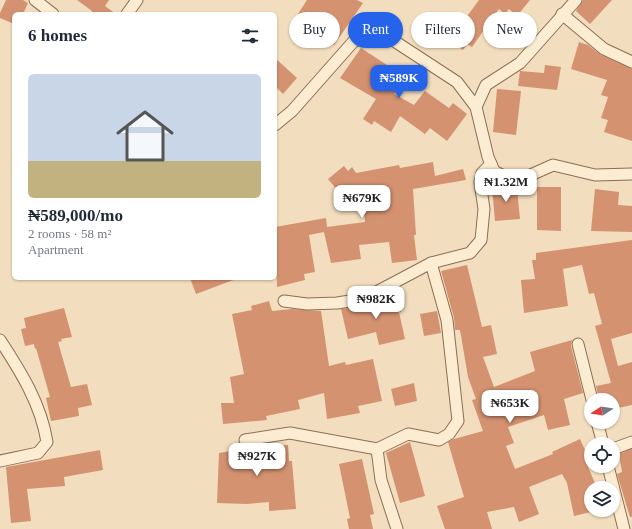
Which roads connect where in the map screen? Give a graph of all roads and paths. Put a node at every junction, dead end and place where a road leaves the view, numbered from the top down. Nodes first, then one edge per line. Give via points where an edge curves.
1 (34, 0) edge
2 (137, 0) edge
3 (576, 0) edge
4 (50, 12) edge
5 (128, 12) edge
6 (562, 14) junction
7 (632, 62) edge
8 (476, 107) junction
9 (277, 123) edge
10 (491, 164) junction
11 (632, 174) edge
12 (431, 263) junction
13 (284, 301) dead end
14 (0, 340) edge
15 (578, 344) dead end
16 (590, 393) edge
17 (244, 440) dead end
18 (632, 442) edge
19 (620, 447) edge
20 (377, 449) junction
21 (0, 461) edge
22 (610, 473) edge
23 (397, 529) edge
24 (624, 529) edge

1 - 4 street
2 - 5 street
3 - 6 street
6 - 7 street via 604,49
6 - 8 street via 520,63 486,84
8 - 9 street via 457,82 385,35 371,33 353,42 292,111
8 - 10 street
10 - 11 street via 494,171 515,182 553,165 595,175
10 - 12 street via 482,173 480,182 484,209 481,240 470,253
12 - 13 street via 363,299 307,304
12 - 20 street via 447,320 458,421 449,434 439,440 408,434
14 - 21 street via 36,401 47,442 38,453
15 - 16 street
17 - 20 street via 290,433
18 - 19 street
20 - 23 street via 381,480
22 - 24 street

